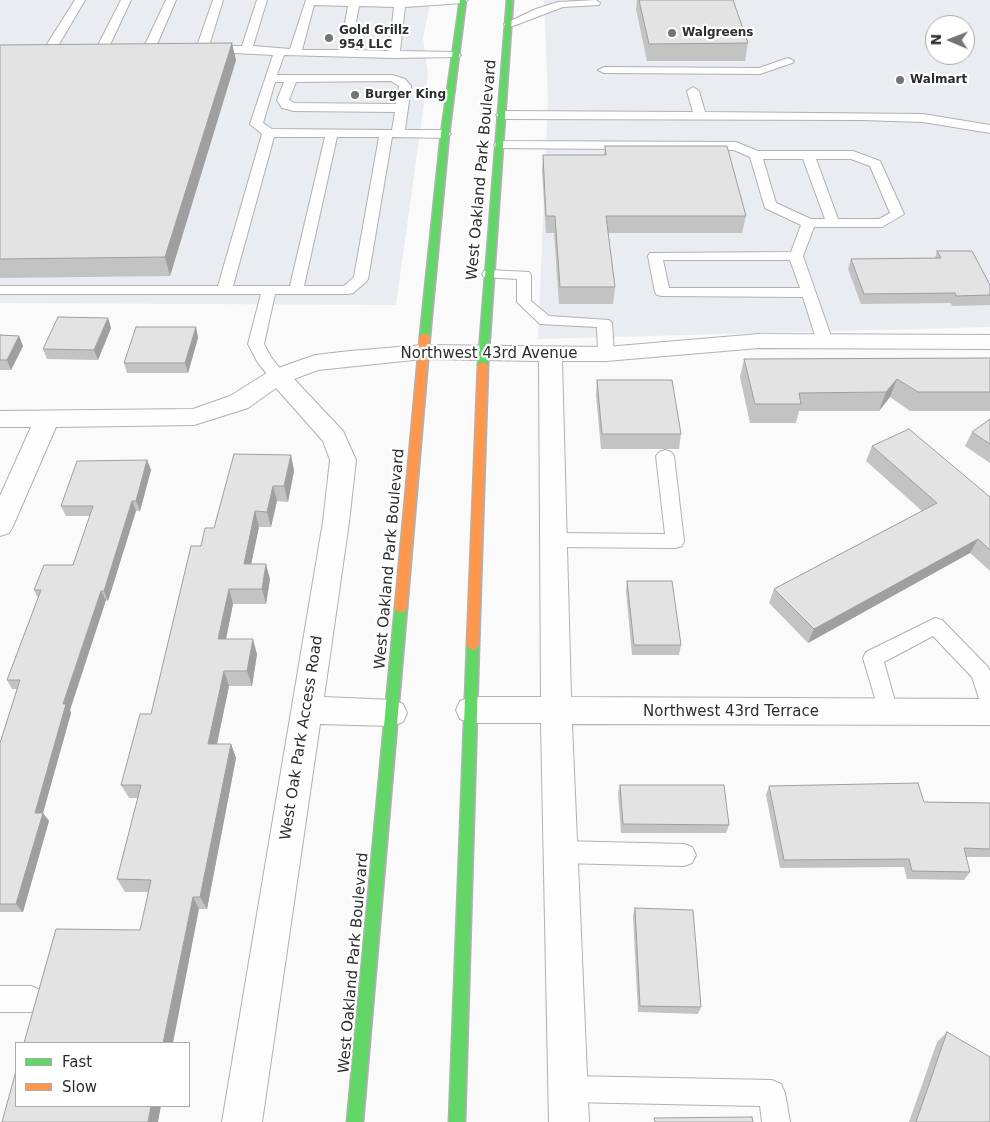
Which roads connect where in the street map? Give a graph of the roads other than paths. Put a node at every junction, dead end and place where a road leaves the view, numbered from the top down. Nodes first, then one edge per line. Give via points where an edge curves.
1 (80, 0) edge
2 (126, 0) edge
3 (171, 0) edge
4 (218, 0) edge
5 (262, 0) edge
6 (463, 0) edge
7 (510, 0) edge
8 (354, 3) junction
9 (595, 3) dead end
10 (400, 4) junction
11 (509, 24) junction
12 (252, 32) joint
13 (247, 48) junction
14 (149, 49) edge
15 (278, 52) junction
16 (295, 53) junction
17 (345, 54) junction
18 (394, 55) junction
19 (455, 55) junction
20 (788, 61) dead end
21 (604, 70) dead end
22 (270, 79) junction
23 (291, 79) junction
24 (693, 91) dead end
25 (402, 108) junction
26 (502, 115) junction
27 (700, 116) junction
28 (990, 129) edge
29 (269, 133) junction
30 (332, 134) junction
31 (392, 134) junction
32 (445, 134) junction
33 (500, 145) junction
34 (756, 156) junction
35 (808, 156) junction
36 (809, 223) junction
37 (834, 223) junction
38 (796, 256) junction
39 (489, 274) junction
40 (0, 290) edge
41 (224, 290) junction
42 (269, 290) junction
43 (296, 290) junction
44 (808, 293) junction
45 (825, 342) junction
46 (990, 342) edge
47 (423, 352) junction
48 (550, 352) junction
49 (483, 353) junction
50 (606, 354) junction
51 (278, 376) junction
52 (47, 418) junction
53 (0, 419) edge
54 (665, 456) edge
55 (0, 526) edge
56 (553, 540) junction
57 (990, 705) edge
58 (307, 710) junction
59 (471, 710) junction
60 (556, 712) junction
61 (888, 712) junction
62 (990, 712) edge
63 (392, 713) junction
64 (561, 852) junction
65 (684, 856) dead end
66 (0, 999) edge
67 (31, 999) dead end
68 (569, 1105) edge
69 (242, 1122) edge
70 (354, 1122) edge
71 (457, 1122) edge
72 (776, 1122) edge

1 - 2 lane via 45,49 98,49
3 - 14 lane
4 - 13 lane via 198,48
5 - 12 lane
6 - 10 lane
6 - 19 main road, West Oakland Park Boulevard
7 - 11 main road, West Oakland Park Boulevard
8 - 10 lane
8 - 16 lane via 310,2
8 - 17 lane
9 - 11 lane via 562,4
10 - 18 lane
11 - 26 main road, West Oakland Park Boulevard
12 - 13 lane
13 - 15 lane
15 - 16 lane
15 - 22 lane
16 - 17 lane
17 - 18 lane
18 - 19 lane
19 - 32 main road, West Oakland Park Boulevard
20 - 21 lane via 760,71
22 - 23 lane
22 - 29 lane via 256,124
23 - 25 lane via 401,80 405,86
23 - 25 lane via 283,100 286,105
24 - 27 lane
25 - 31 lane
26 - 27 lane
26 - 33 main road, West Oakland Park Boulevard
27 - 28 lane via 923,118
29 - 30 lane
29 - 41 lane
30 - 31 lane
30 - 43 lane
31 - 32 lane
31 - 43 lane via 361,279 348,290
32 - 47 main road, West Oakland Park Boulevard
33 - 34 lane via 736,146
33 - 39 main road, West Oakland Park Boulevard
34 - 35 lane
34 - 36 lane via 770,205
35 - 37 lane
35 - 37 lane via 853,155 875,164 897,214 882,223
36 - 37 lane
36 - 38 lane
38 - 44 lane
38 - 44 lane via 655,256 662,292
39 - 49 main road, West Oakland Park Boulevard
39 - 50 lane via 524,275 524,302 546,322 604,323
40 - 41 lane
41 - 42 lane
42 - 43 lane
42 - 51 lane via 256,344
44 - 45 lane
45 - 46 street, Northwest 43rd Avenue
45 - 50 street, Northwest 43rd Avenue via 759,342
47 - 49 street, Northwest 43rd Avenue
47 - 51 street, Northwest 43rd Avenue via 315,363
47 - 63 main road, West Oakland Park Boulevard
48 - 49 street, Northwest 43rd Avenue
48 - 50 street, Northwest 43rd Avenue
48 - 56 street
49 - 59 main road, West Oakland Park Boulevard
51 - 52 street, Northwest 43rd Avenue via 239,402 194,417
51 - 58 street, West Oak Park Access Road via 334,437 343,460
52 - 53 street, Northwest 43rd Avenue
52 - 55 street
54 - 56 lane via 676,541
56 - 60 street
57 - 61 lane via 982,673 935,626 873,658
58 - 63 street
58 - 69 street, West Oak Park Access Road
59 - 60 street, Northwest 43rd Terrace
59 - 71 main road, West Oakland Park Boulevard
60 - 61 street, Northwest 43rd Terrace
60 - 64 street
61 - 62 street, Northwest 43rd Terrace
63 - 70 main road, West Oakland Park Boulevard
64 - 65 lane
64 - 68 street
66 - 67 lane
68 - 72 lane via 772,1093

